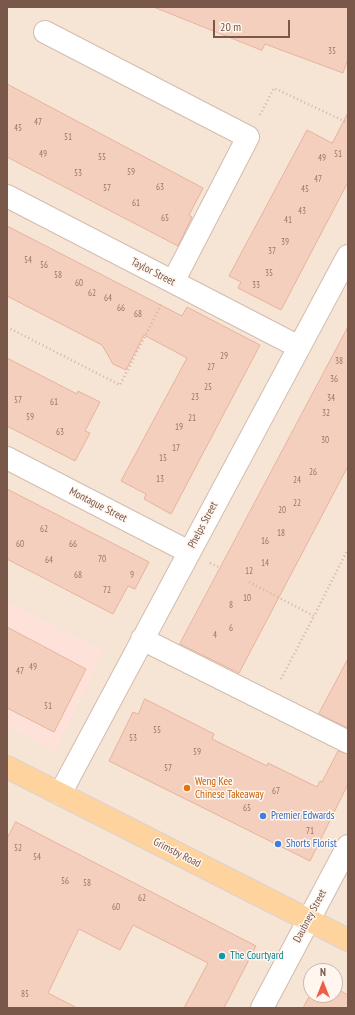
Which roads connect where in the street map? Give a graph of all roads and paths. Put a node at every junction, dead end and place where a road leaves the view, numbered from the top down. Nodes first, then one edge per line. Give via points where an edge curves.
1 (45, 32) dead end
2 (348, 123) edge
3 (248, 137) junction
4 (7, 196) edge
5 (348, 256) edge
6 (173, 282) junction
7 (7, 327) edge
8 (299, 347) junction
9 (7, 458) edge
10 (348, 549) edge
11 (189, 552) junction
12 (249, 582) dead end
13 (314, 616) junction
14 (142, 639) junction
15 (281, 680) dead end
16 (348, 742) edge
17 (7, 767) edge
18 (60, 794) junction
19 (348, 846) edge
20 (308, 919) junction
21 (348, 940) edge
22 (262, 1008) edge

1 - 3 street
2 - 3 path via 274,88
3 - 6 street
4 - 6 street, Taylor Street
5 - 8 street, Phelps Street
6 - 7 path via 120,385
6 - 8 street, Taylor Street
8 - 11 street, Phelps Street
9 - 11 street, Montague Street
10 - 13 path
11 - 14 street, Phelps Street
12 - 13 path
13 - 15 path
14 - 16 street
14 - 18 street, Phelps Street
17 - 18 main road, Grimsby Road
18 - 20 main road, Grimsby Road
19 - 20 street, Daubney Street
20 - 21 main road, Grimsby Road
20 - 22 street, Daubney Street

